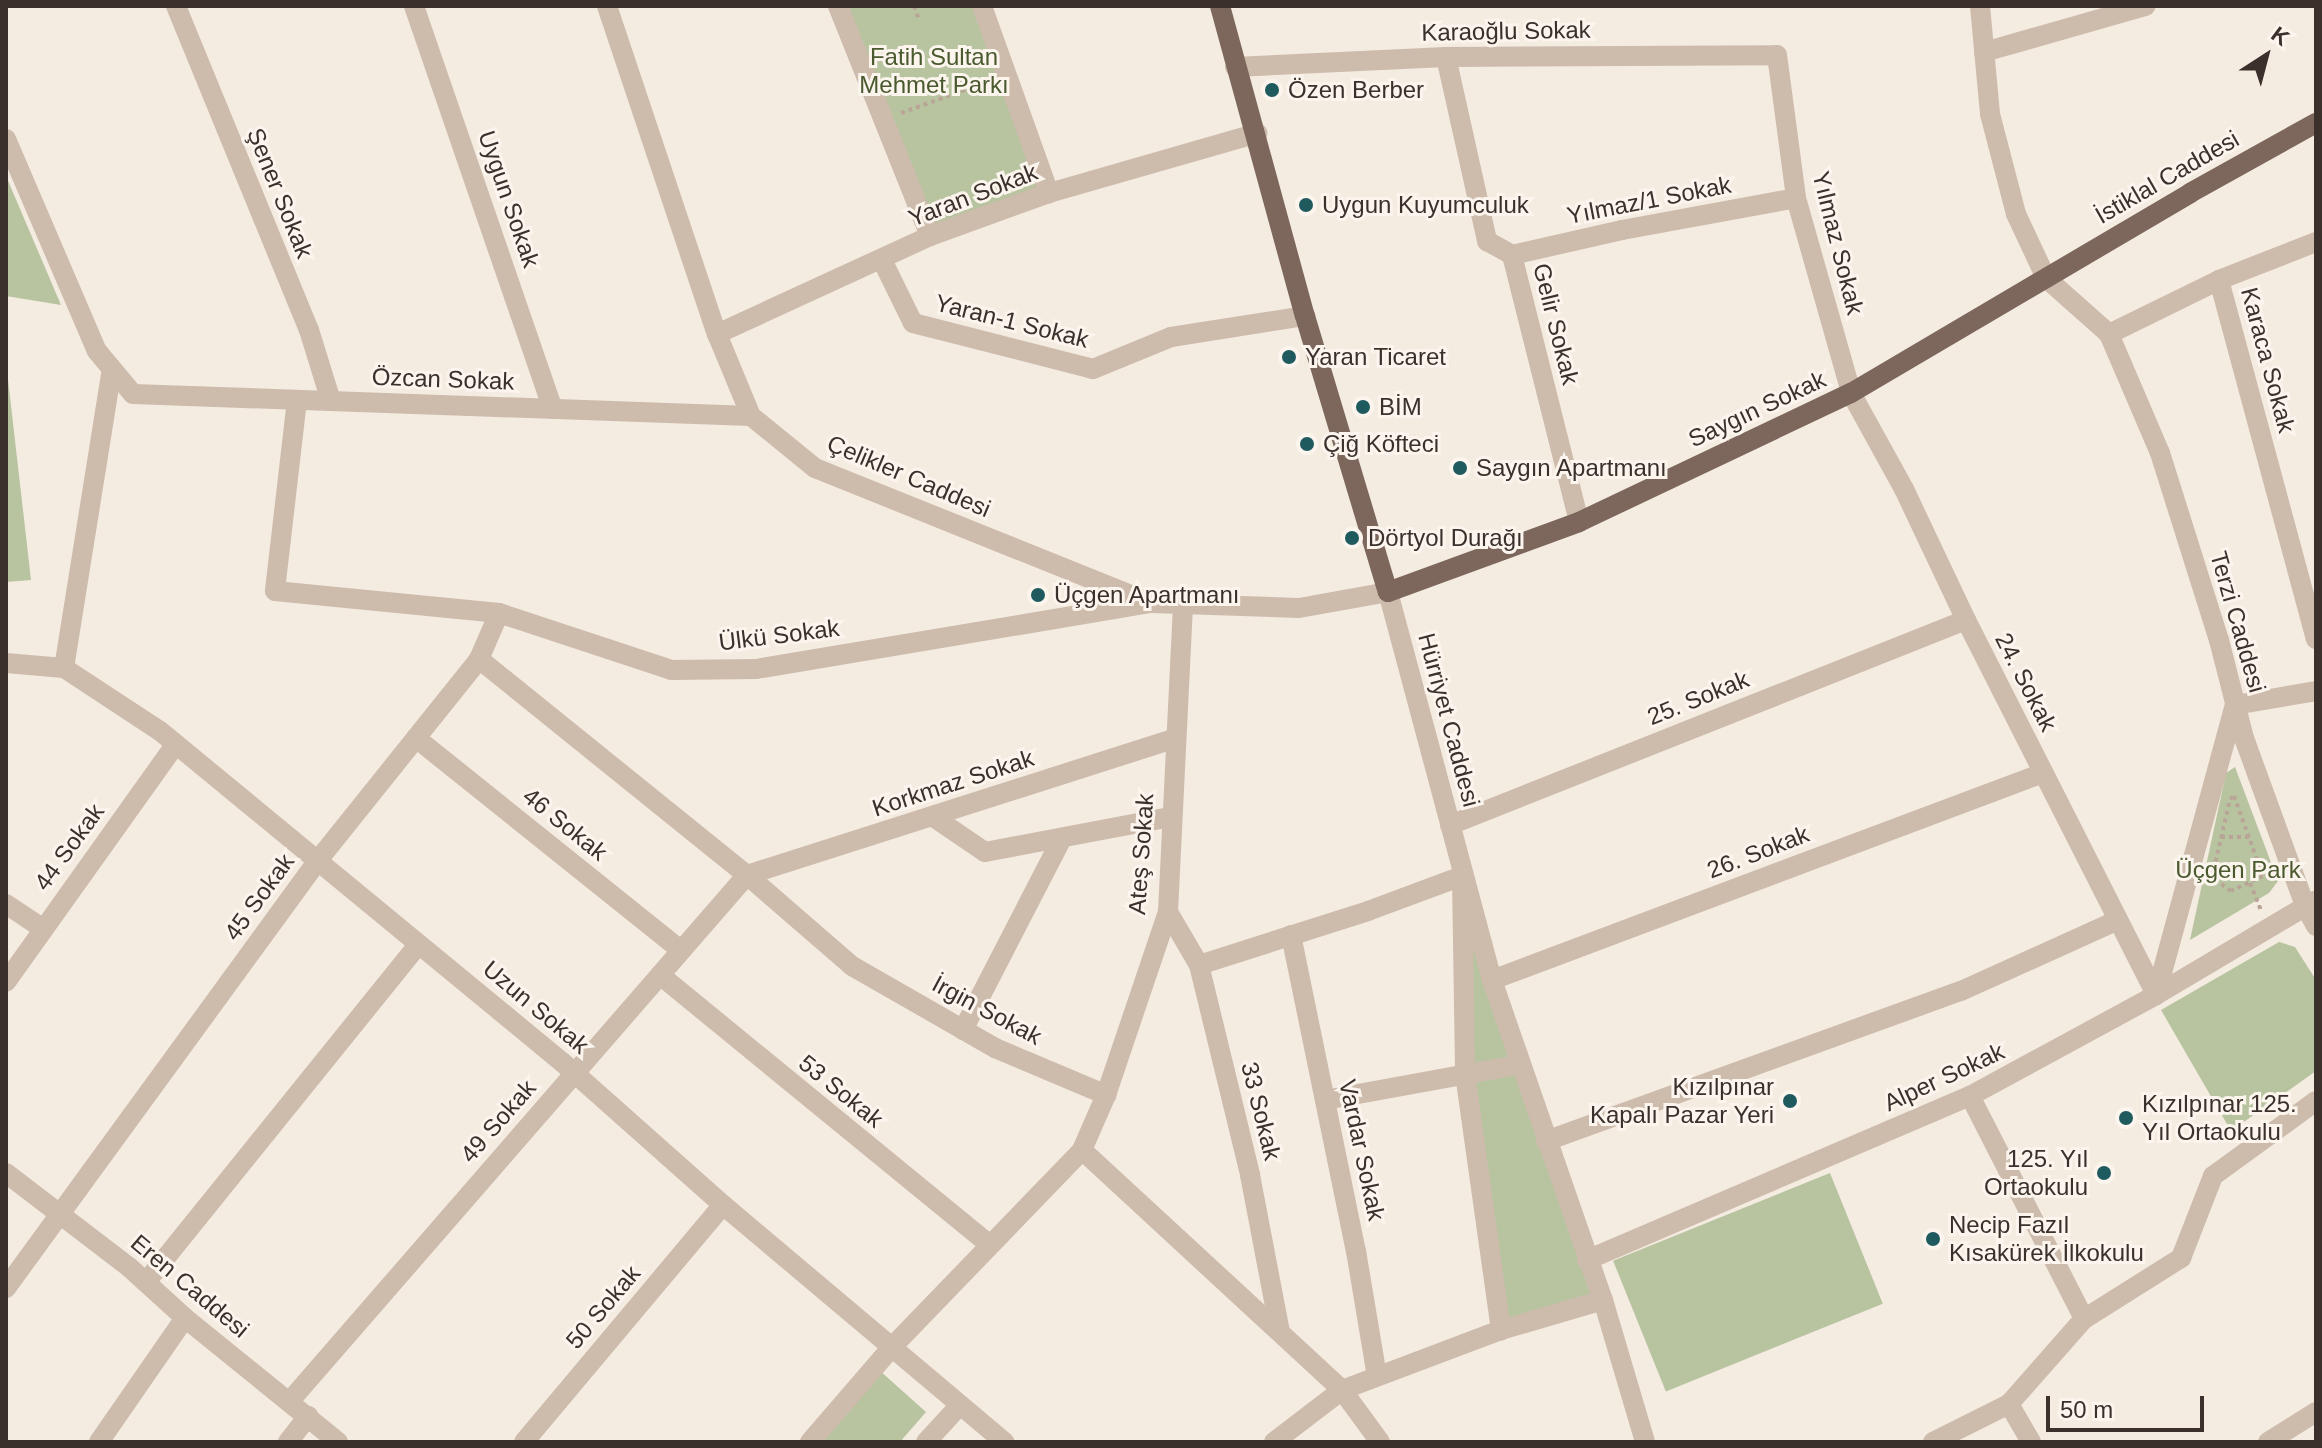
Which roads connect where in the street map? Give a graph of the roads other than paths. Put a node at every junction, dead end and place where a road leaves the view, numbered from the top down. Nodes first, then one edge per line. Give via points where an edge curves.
1 (176, 6) edge
2 (414, 6) edge
3 (607, 6) edge
4 (838, 6) edge
5 (982, 6) edge
6 (1220, 6) edge
7 (1980, 6) edge
8 (2146, 6) edge
9 (1984, 52) junction
10 (1777, 55) joint
11 (1446, 57) junction
12 (1235, 67) junction
13 (2316, 123) edge
14 (1258, 133) junction
15 (6, 139) edge
16 (1049, 193) junction
17 (1796, 198) junction
18 (930, 236) junction
19 (2316, 242) edge
20 (1512, 255) junction
21 (882, 260) junction
22 (2046, 278) junction
23 (2219, 280) junction
24 (1305, 316) junction
25 (717, 334) junction
26 (2109, 334) junction
27 (112, 369) junction
28 (1851, 393) junction
29 (297, 400) junction
30 (331, 401) junction
31 (553, 409) junction
32 (751, 416) junction
33 (1579, 522) junction
34 (1388, 592) junction
35 (1151, 603) junction
36 (1183, 607) junction
37 (499, 613) junction
38 (1966, 620) junction
39 (2316, 639) edge
40 (479, 659) junction
41 (6, 663) edge
42 (64, 668) junction
43 (2316, 691) edge
44 (2235, 705) junction
45 (416, 738) junction
46 (1174, 739) junction
47 (176, 744) junction
48 (2043, 773) junction
49 (932, 816) junction
50 (1170, 817) junction
51 (1450, 825) junction
52 (1061, 840) junction
53 (319, 859) junction
54 (747, 875) junction
55 (1462, 876) junction
56 (2310, 903) edge
57 (6, 904) edge
58 (1168, 912) junction
59 (2118, 920) junction
60 (2316, 926) edge
61 (42, 928) junction
62 (1291, 935) junction
63 (419, 944) junction
64 (681, 950) junction
65 (1199, 965) junction
66 (660, 975) junction
67 (1492, 980) junction
68 (6, 982) edge
69 (2156, 995) junction
70 (963, 1030) junction
71 (1518, 1065) junction
72 (574, 1072) junction
73 (1465, 1074) junction
74 (1106, 1095) junction
75 (1970, 1096) junction
76 (1325, 1100) junction
77 (2316, 1101) edge
78 (1546, 1141) junction
79 (1082, 1150) junction
80 (6, 1173) edge
81 (723, 1205) junction
82 (59, 1214) junction
83 (990, 1245) junction
84 (1588, 1260) junction
85 (146, 1282) junction
86 (6, 1288) edge
87 (1603, 1300) junction
88 (185, 1318) junction
89 (2084, 1319) junction
90 (1501, 1330) junction
91 (1280, 1332) junction
92 (893, 1346) junction
93 (1377, 1376) junction
94 (1342, 1390) junction
95 (289, 1402) junction
96 (2009, 1404) junction
97 (960, 1405) junction
98 (2316, 1412) edge
99 (308, 1416) junction
100 (99, 1442) edge
101 (288, 1442) edge
102 (338, 1442) edge
103 (524, 1442) edge
104 (810, 1442) edge
105 (926, 1442) edge
106 (1004, 1442) edge
107 (1274, 1442) edge
108 (1380, 1442) edge
109 (1645, 1442) edge
110 (1933, 1442) edge
111 (2031, 1442) edge
112 (2268, 1442) edge

1 - 30 street, Şener Sokak via 309,330
2 - 31 street, Uygun Sokak
3 - 25 street, Çelikler Caddesi
4 - 18 street
5 - 16 street
6 - 12 main road, Hürriyet Caddesi
7 - 9 street
8 - 9 street
9 - 22 street via 1990,114 2016,214
10 - 11 street, Karaoğlu Sokak
10 - 17 street, Yılmaz Sokak
11 - 12 street, Karaoğlu Sokak
11 - 20 street, Gelir Sokak via 1487,241
12 - 14 main road, Hürriyet Caddesi
13 - 22 main road, İstiklal Caddesi
14 - 16 street, Yaran Sokak
14 - 24 main road, Hürriyet Caddesi
15 - 27 street via 97,351
16 - 18 street, Yaran Sokak
17 - 20 street, Yılmaz/1 Sokak
17 - 28 street, Yılmaz Sokak
18 - 21 street, Yaran Sokak
19 - 23 street
20 - 33 street, Gelir Sokak
21 - 24 street, Yaran-1 Sokak via 913,323 1093,369 1171,337
21 - 25 street, Yaran Sokak
22 - 26 street
22 - 28 main road, Saygın Sokak
23 - 26 street
23 - 39 street, Karaca Sokak
24 - 34 main road, Hürriyet Caddesi
25 - 32 street, Çelikler Caddesi
26 - 44 street, Terzi Caddesi via 2160,453
27 - 29 street, Özcan Sokak via 133,394
27 - 42 street
28 - 33 main road, Saygın Sokak
28 - 38 street, 24. Sokak
29 - 30 street, Özcan Sokak
29 - 37 street, Ülkü Sokak via 275,591
30 - 31 street, Özcan Sokak
31 - 32 street, Özcan Sokak
32 - 35 street, Çelikler Caddesi via 815,468
33 - 34 main road, Saygın Sokak
34 - 36 street, Çelikler Caddesi via 1299,608
34 - 51 street, Hürriyet Caddesi
35 - 36 street, Çelikler Caddesi
35 - 37 street, Ülkü Sokak via 756,669 671,670
36 - 46 street, Ateş Sokak
37 - 40 street, 45 Sokak
38 - 48 street, 24. Sokak
38 - 51 street, 25. Sokak
40 - 45 street, 45 Sokak
40 - 54 street, İrgin Sokak
41 - 42 street, Uzun Sokak
42 - 47 street, Uzun Sokak
43 - 44 street
44 - 56 street, Terzi Caddesi
44 - 69 street
45 - 53 street, 45 Sokak
45 - 64 street, 46 Sokak
46 - 49 street, Korkmaz Sokak
46 - 50 street, Ateş Sokak
47 - 53 street, Uzun Sokak
47 - 61 street, 44 Sokak
48 - 59 street, 24. Sokak
48 - 67 street, 26. Sokak
49 - 52 street via 985,852
49 - 54 street, Korkmaz Sokak
50 - 52 street
50 - 58 street, Ateş Sokak
51 - 55 street, Hürriyet Caddesi
52 - 70 street
53 - 63 street, Uzun Sokak
53 - 82 street, 45 Sokak
54 - 64 street, 49 Sokak
54 - 70 street, İrgin Sokak via 852,966
55 - 62 street
55 - 67 street, Hürriyet Caddesi
55 - 73 street
56 - 60 street, Terzi Caddesi
56 - 69 street, Alper Sokak
57 - 61 street
58 - 65 street, 33 Sokak
58 - 74 street, Ateş Sokak
59 - 69 street, 24. Sokak
59 - 78 street via 1961,991
61 - 68 street, 44 Sokak
62 - 65 street
62 - 76 street, Vardar Sokak
63 - 72 street, Uzun Sokak
63 - 85 street
64 - 66 street, 49 Sokak
65 - 91 street, 33 Sokak via 1250,1175
66 - 72 street, 49 Sokak
66 - 83 street, 53 Sokak
67 - 71 street, Hürriyet Caddesi
69 - 75 street, Alper Sokak
70 - 74 street, İrgin Sokak
71 - 73 street
71 - 78 street, Hürriyet Caddesi
72 - 81 street, Uzun Sokak
72 - 95 street, 49 Sokak
73 - 76 street
73 - 90 street
74 - 79 street
75 - 84 street, Alper Sokak
75 - 89 street
76 - 93 street, Vardar Sokak
77 - 89 street via 2213,1176 2181,1258
78 - 84 street, Hürriyet Caddesi
79 - 83 street
79 - 91 street
80 - 82 street, Eren Caddesi
81 - 92 street, Uzun Sokak
81 - 103 street, 50 Sokak
82 - 85 street, Eren Caddesi
82 - 86 street, 45 Sokak
83 - 92 street
84 - 87 street, Hürriyet Caddesi
85 - 88 street, Eren Caddesi
87 - 90 street
87 - 109 street, Hürriyet Caddesi
88 - 95 street, Eren Caddesi
88 - 100 street
89 - 96 street
90 - 93 street
91 - 94 street
92 - 97 street, Uzun Sokak
92 - 104 street
93 - 94 street
94 - 107 street
94 - 108 street
95 - 99 street, Eren Caddesi
96 - 110 street
96 - 111 street
97 - 105 street
97 - 106 street, Uzun Sokak
98 - 112 street
99 - 101 street
99 - 102 street, Eren Caddesi

